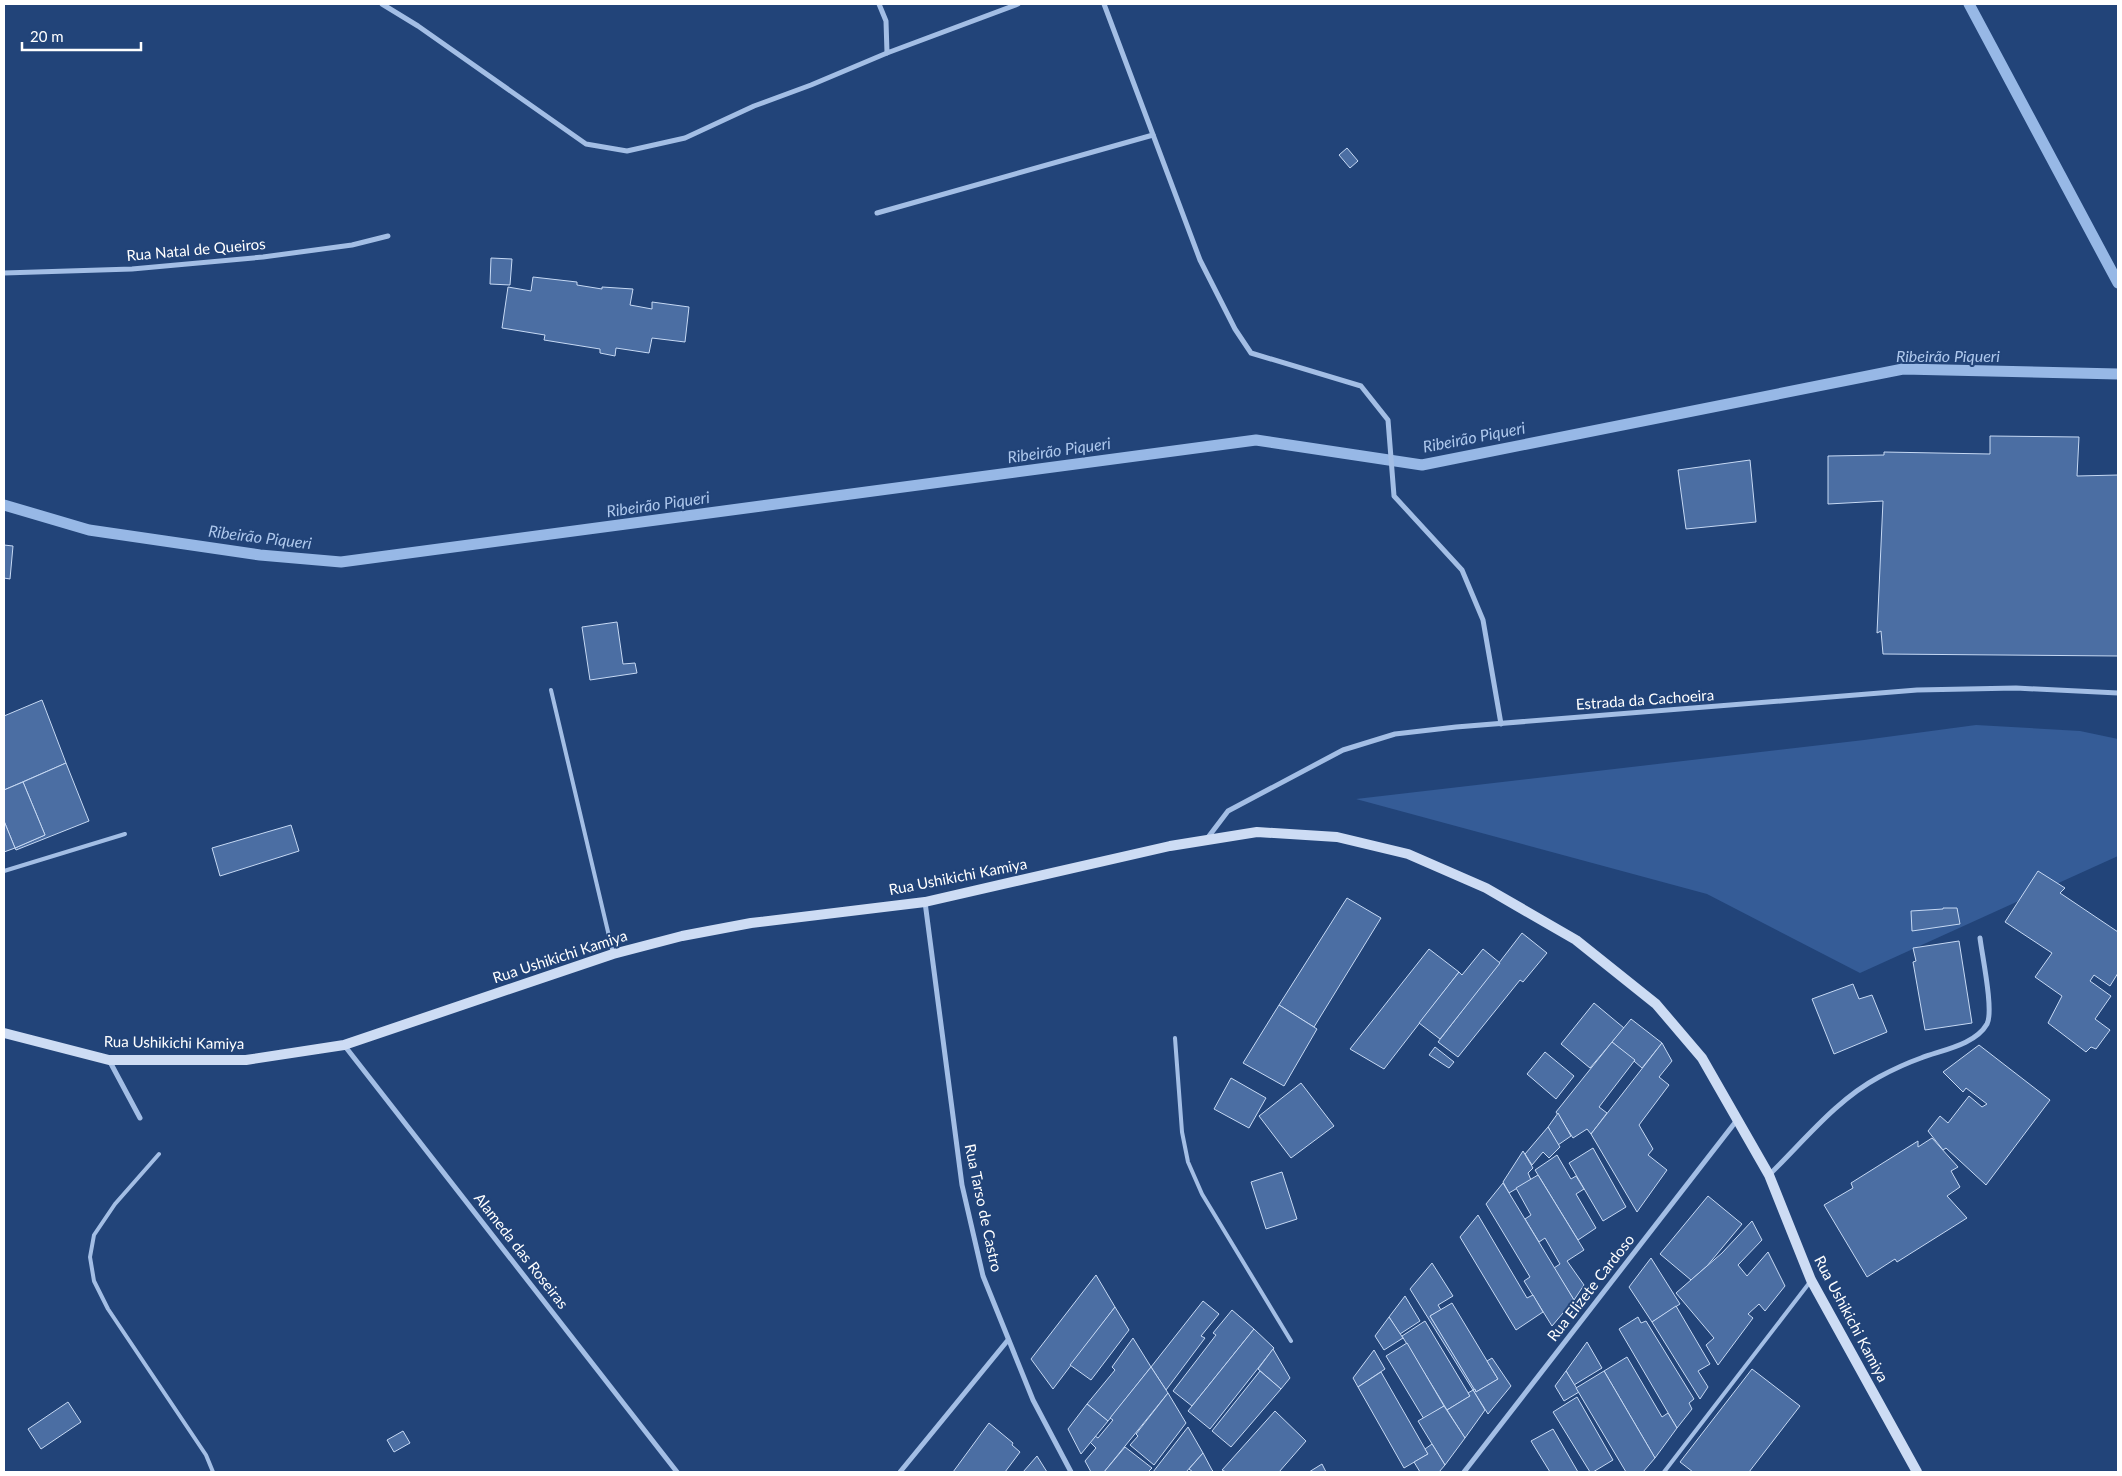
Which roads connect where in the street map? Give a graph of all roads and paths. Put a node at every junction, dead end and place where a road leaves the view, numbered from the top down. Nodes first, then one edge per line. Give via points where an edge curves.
1 (382, 4) edge
2 (879, 4) edge
3 (1018, 4) edge
4 (1104, 4) edge
5 (887, 53) junction
6 (1153, 135) junction
7 (877, 213) dead end
8 (388, 236) dead end
9 (4, 273) edge
10 (551, 690) dead end
11 (2118, 693) edge
12 (1501, 724) junction
13 (125, 834) dead end
14 (1206, 840) junction
15 (4, 871) edge
16 (925, 902) junction
17 (1980, 938) dead end
18 (613, 954) junction
19 (4, 1033) edge
20 (1174, 1038) dead end
21 (344, 1045) junction
22 (109, 1060) junction
23 (140, 1118) dead end
24 (1737, 1119) junction
25 (159, 1154) dead end
26 (1769, 1175) junction
27 (1812, 1280) junction
28 (1008, 1340) junction
29 (1292, 1341) dead end
30 (213, 1472) edge
31 (677, 1472) edge
32 (900, 1472) edge
33 (1071, 1472) edge
34 (1464, 1472) edge
35 (1664, 1472) edge
36 (1917, 1472) edge

1 - 5 street via 586,144 628,151 686,138 754,106
2 - 5 street via 886,21
3 - 5 street
4 - 6 street
6 - 7 street
6 - 12 street via 1200,260 1250,353 1361,386 1388,420 1394,496 1462,570 1483,620
8 - 9 street, Rua Natal de Queiros via 352,245 263,257 132,269
10 - 18 lane
11 - 12 street, Estrada da Cachoeira via 2016,688 1917,690
12 - 14 street, Estrada da Cachoeira via 1395,734 1343,750 1228,811
13 - 15 lane
14 - 16 main road, Rua Ushikichi Kamiya
14 - 24 main road, Rua Ushikichi Kamiya via 1257,832 1337,837 1408,854 1486,888 1576,940 1656,1004 1702,1058
16 - 18 main road, Rua Ushikichi Kamiya via 751,923
16 - 28 street, Rua Tarso de Castro via 962,1185 983,1276
17 - 26 street via 1990,1011 1987,1023 1977,1035 1880,1076 1850,1094
18 - 21 main road, Rua Ushikichi Kamiya
19 - 22 main road, Rua Ushikichi Kamiya
20 - 29 lane via 1182,1132 1188,1162 1202,1194
21 - 22 main road, Rua Ushikichi Kamiya via 246,1060
21 - 31 street, Alameda das Roseiras
22 - 23 street
24 - 26 main road, Rua Ushikichi Kamiya
24 - 34 street, Rua Elizete Cardoso
25 - 30 lane via 115,1204 94,1235 90,1257 94,1281 108,1309 206,1455
26 - 27 main road, Rua Ushikichi Kamiya
27 - 35 lane
27 - 36 main road, Rua Ushikichi Kamiya
28 - 32 street
28 - 33 street, Rua Tarso de Castro via 1033,1400

